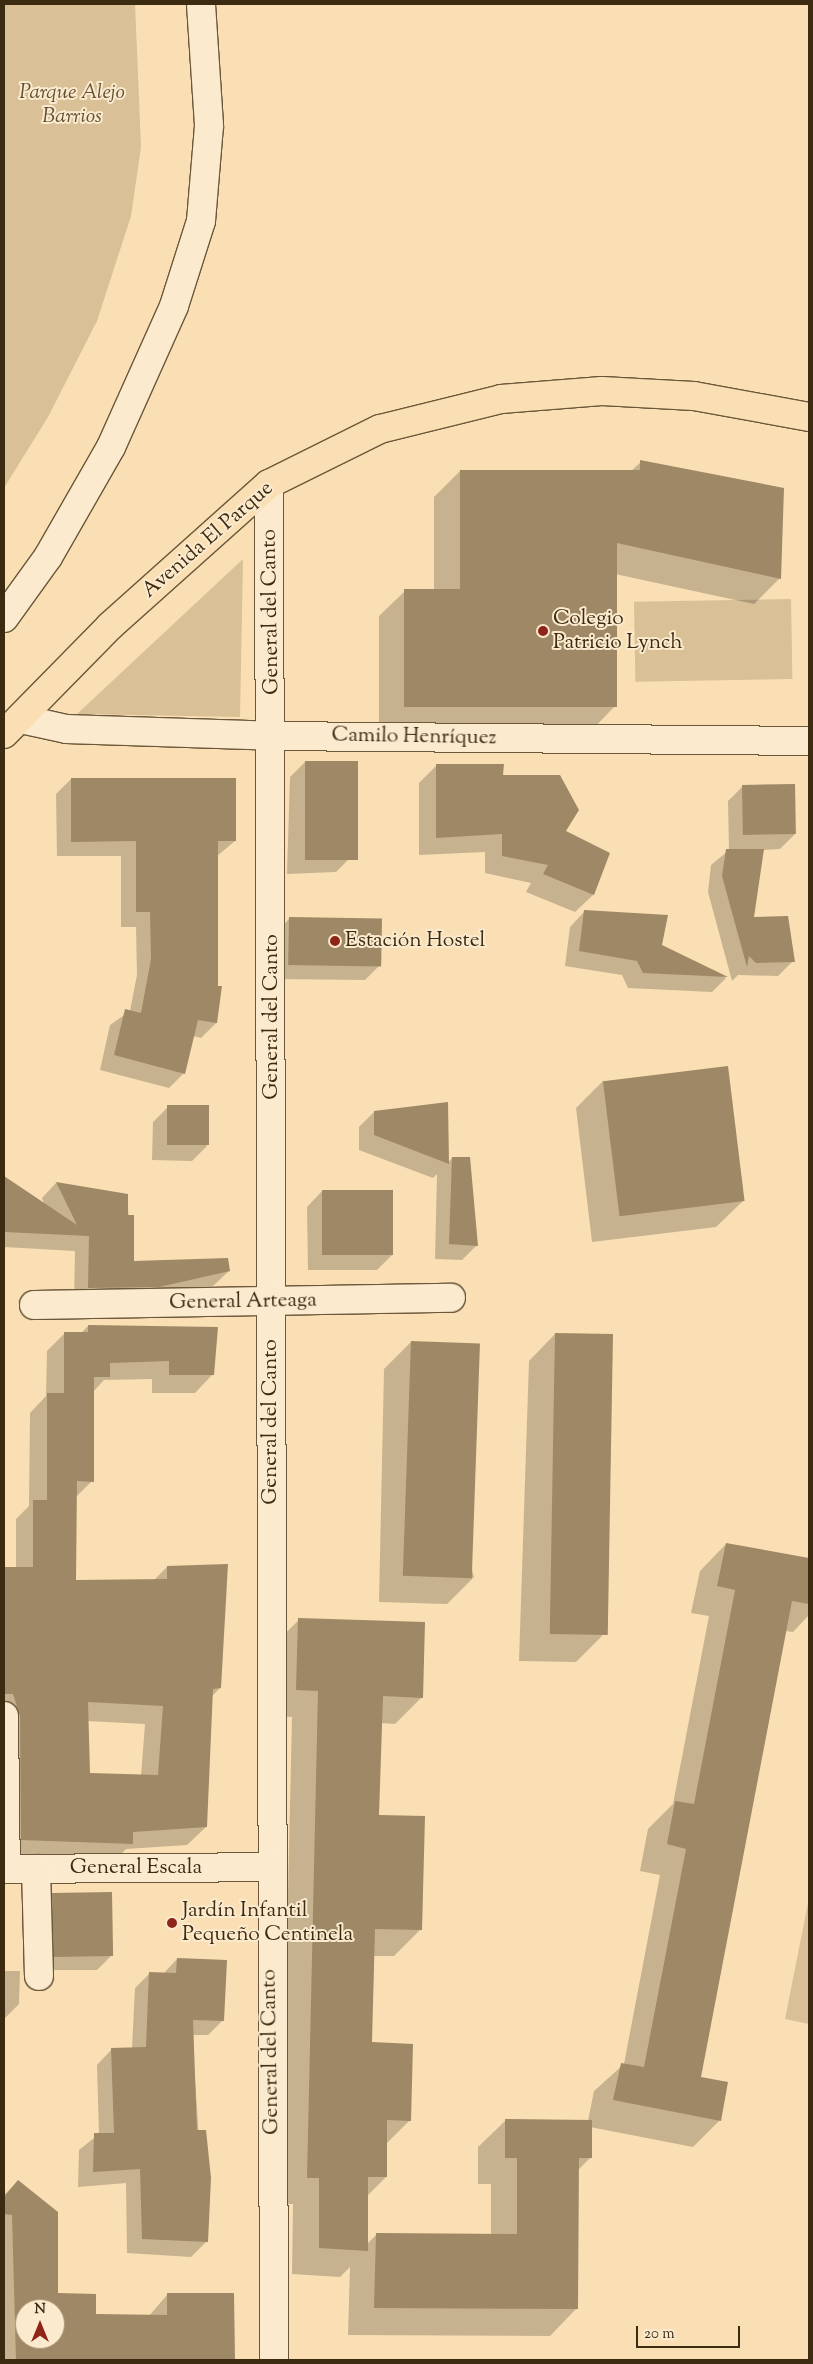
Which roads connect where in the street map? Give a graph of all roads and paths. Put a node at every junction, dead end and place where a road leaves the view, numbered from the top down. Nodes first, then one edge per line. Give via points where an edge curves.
1 (201, 4) edge
2 (809, 417) edge
3 (269, 484) junction
4 (4, 618) edge
5 (12, 727) edge
6 (272, 736) junction
7 (809, 741) edge
8 (451, 1298) dead end
9 (272, 1303) junction
10 (34, 1305) dead end
11 (4, 1716) edge
12 (269, 1868) junction
13 (5, 1869) edge
14 (36, 1869) junction
15 (39, 1976) dead end
16 (274, 2360) edge

1 - 4 street via 209,125 203,202 174,306 110,447 48,557
2 - 3 main road, Avenida El Parque via 653,392 509,398 380,429
3 - 5 main road, Avenida El Parque via 110,626
3 - 6 street, General del Canto
5 - 6 street, Camilo Henríquez
6 - 7 street, Camilo Henríquez
6 - 9 street, General del Canto
8 - 9 street, General Arteaga
9 - 10 street, General Arteaga
9 - 12 street, General del Canto
11 - 13 street
12 - 14 street, General Escala
12 - 16 street, General del Canto
13 - 14 street, General Escala
14 - 15 street

